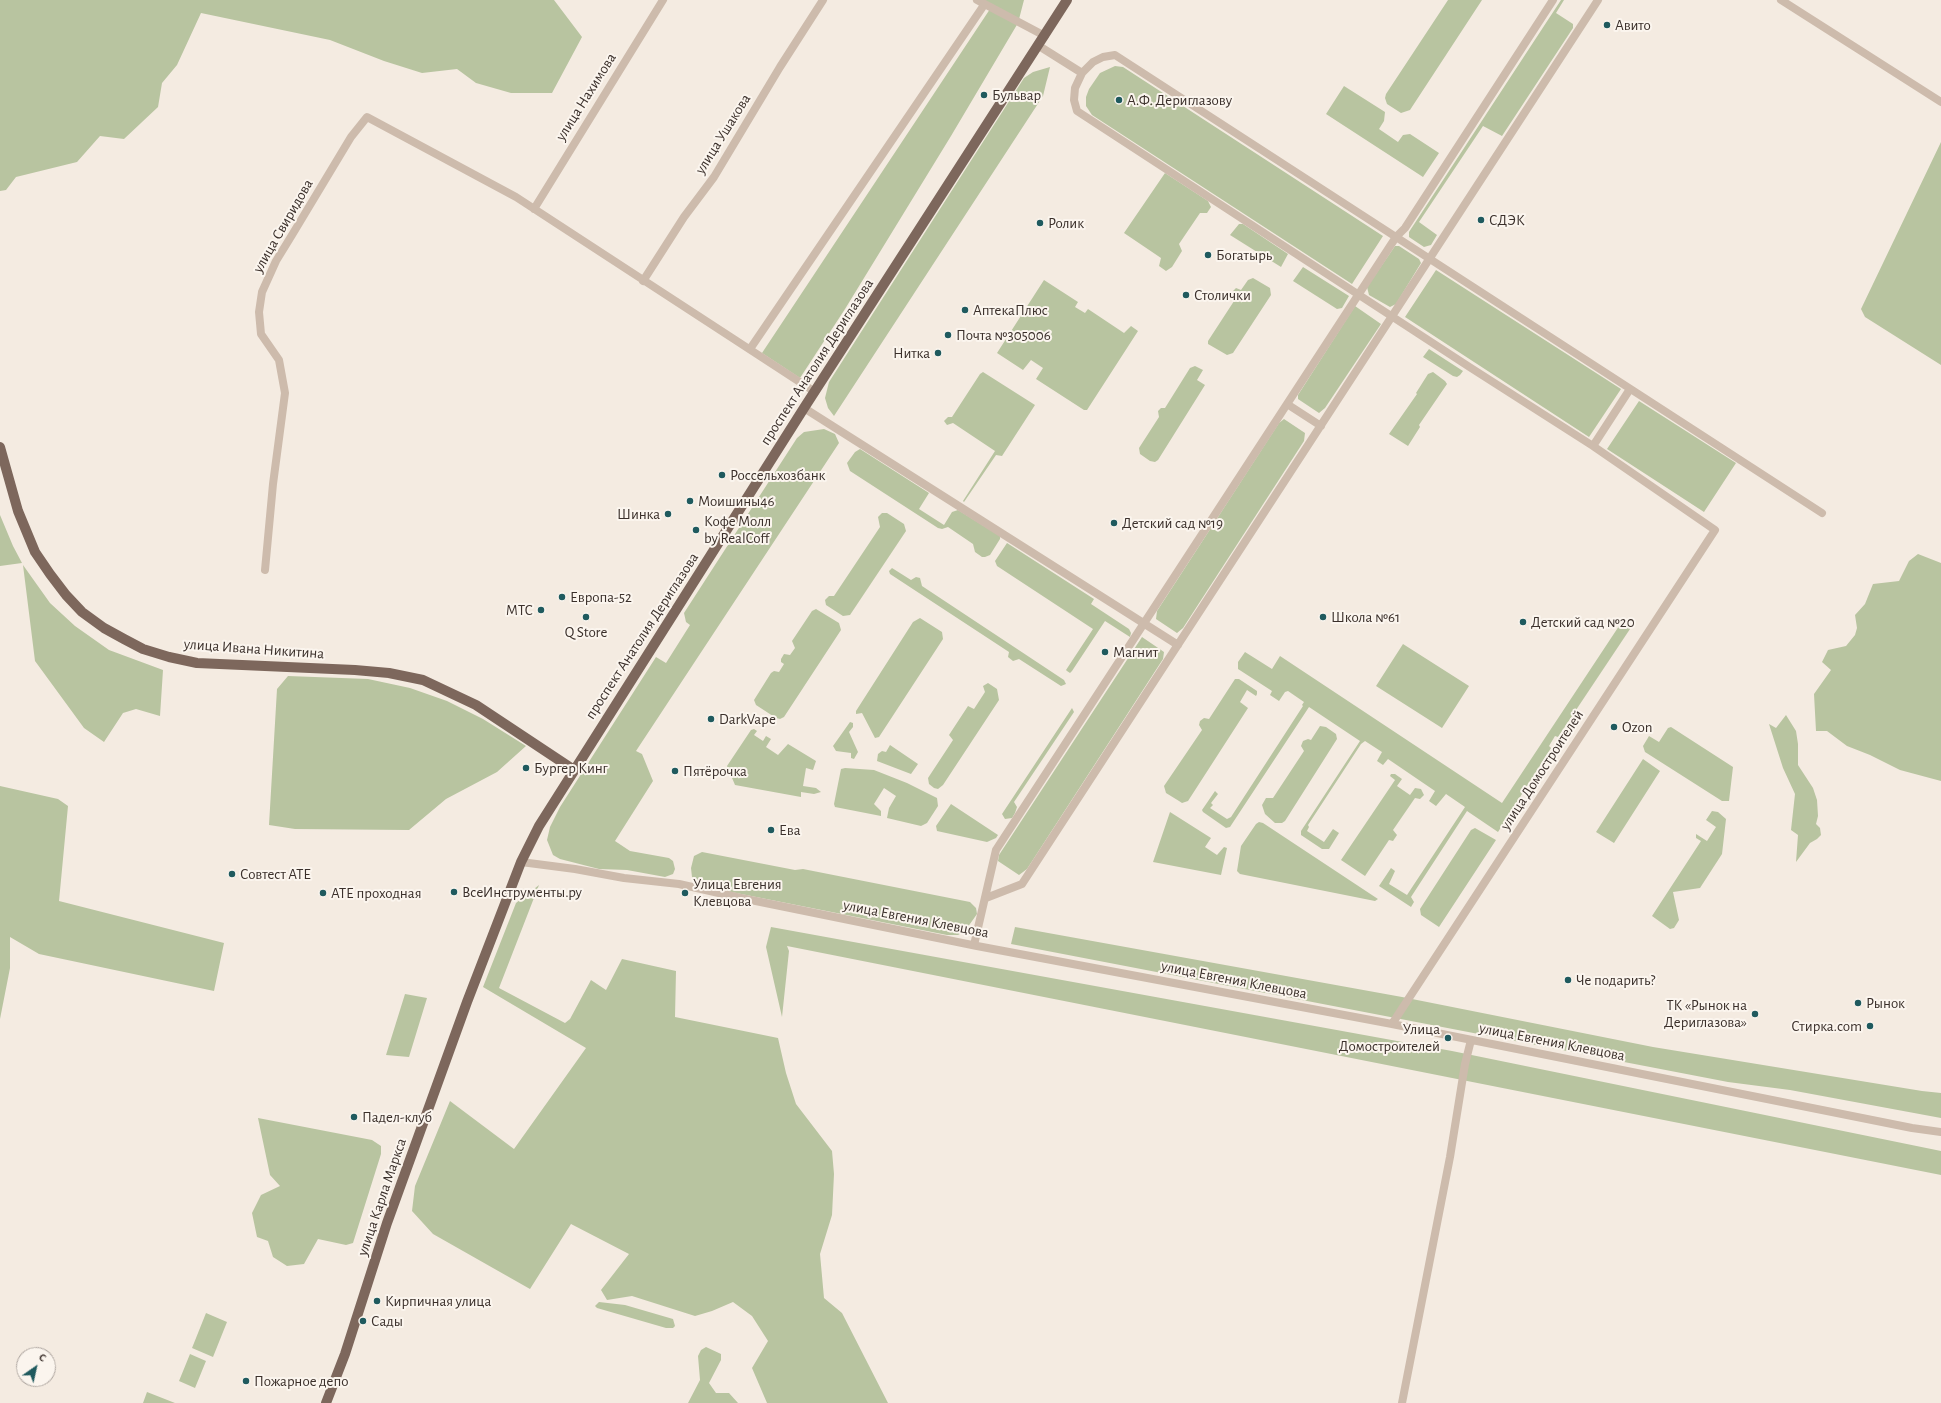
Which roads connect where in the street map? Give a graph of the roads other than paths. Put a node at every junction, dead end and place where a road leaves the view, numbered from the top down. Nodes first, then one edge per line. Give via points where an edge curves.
1 (663, 0) edge
2 (823, 0) edge
3 (976, 0) edge
4 (1067, 0) edge
5 (1554, 0) edge
6 (1598, 0) edge
7 (1781, 0) edge
8 (984, 5) junction
9 (1045, 36) junction
10 (1039, 46) junction
11 (1082, 73) junction
12 (1941, 102) edge
13 (534, 209) junction
14 (1396, 237) junction
15 (1431, 259) junction
16 (643, 281) junction
17 (1358, 295) junction
18 (1393, 317) junction
19 (750, 349) junction
20 (1630, 390) junction
21 (815, 392) junction
22 (1287, 404) junction
23 (804, 408) junction
24 (1321, 426) junction
25 (1593, 446) junction
26 (0, 447) edge
27 (1822, 513) dead end
28 (265, 570) dead end
29 (1143, 623) junction
30 (1178, 645) junction
31 (574, 770) junction
32 (520, 862) junction
33 (986, 898) junction
34 (974, 945) junction
35 (1392, 1024) junction
36 (1471, 1040) junction
37 (1941, 1132) edge
38 (326, 1403) edge
39 (1402, 1403) edge

1 - 13 street, улица Нахимова
2 - 16 street, улица Ушакова via 714,177 684,217
3 - 8 street
4 - 9 main road, проспект Анатолия Дериглазова
5 - 14 street via 1405,228
6 - 15 street
7 - 12 street
8 - 9 street
8 - 19 street
9 - 10 main road, проспект Анатолия Дериглазова
10 - 11 street
10 - 21 main road, проспект Анатолия Дериглазова
11 - 14 street via 1093,62 1115,55
11 - 17 street via 1074,100 1077,111
13 - 16 street
13 - 28 street, улица Свиридова via 367,117 351,137 276,261 262,292 258,312 261,334 279,360 285,393
14 - 15 street
14 - 17 street
15 - 18 street
15 - 20 street
16 - 19 street
17 - 18 street
17 - 22 street
18 - 24 street
18 - 25 street
19 - 21 street
20 - 25 street
20 - 27 street
21 - 23 main road, проспект Анатолия Дериглазова
22 - 24 street
22 - 29 street
23 - 29 street
23 - 31 main road, проспект Анатолия Дериглазова
24 - 30 street
25 - 35 street, улица Домостроителей via 1715,530
26 - 31 main road, улица Ивана Никитина via 18,511 36,552 50,574 82,612 104,628 143,649 169,658 197,663 355,670 423,680 476,705
29 - 30 street
29 - 33 street via 996,850
30 - 33 street via 1022,884
31 - 32 main road, проспект Анатолия Дериглазова via 548,810
32 - 34 street, улица Евгения Клевцова via 679,884
32 - 38 main road, улица Карла Маркса via 387,1223 345,1354
33 - 34 street
34 - 35 street, улица Евгения Клевцова
35 - 36 street, улица Евгения Клевцова
36 - 37 street, улица Евгения Клевцова
36 - 39 street

